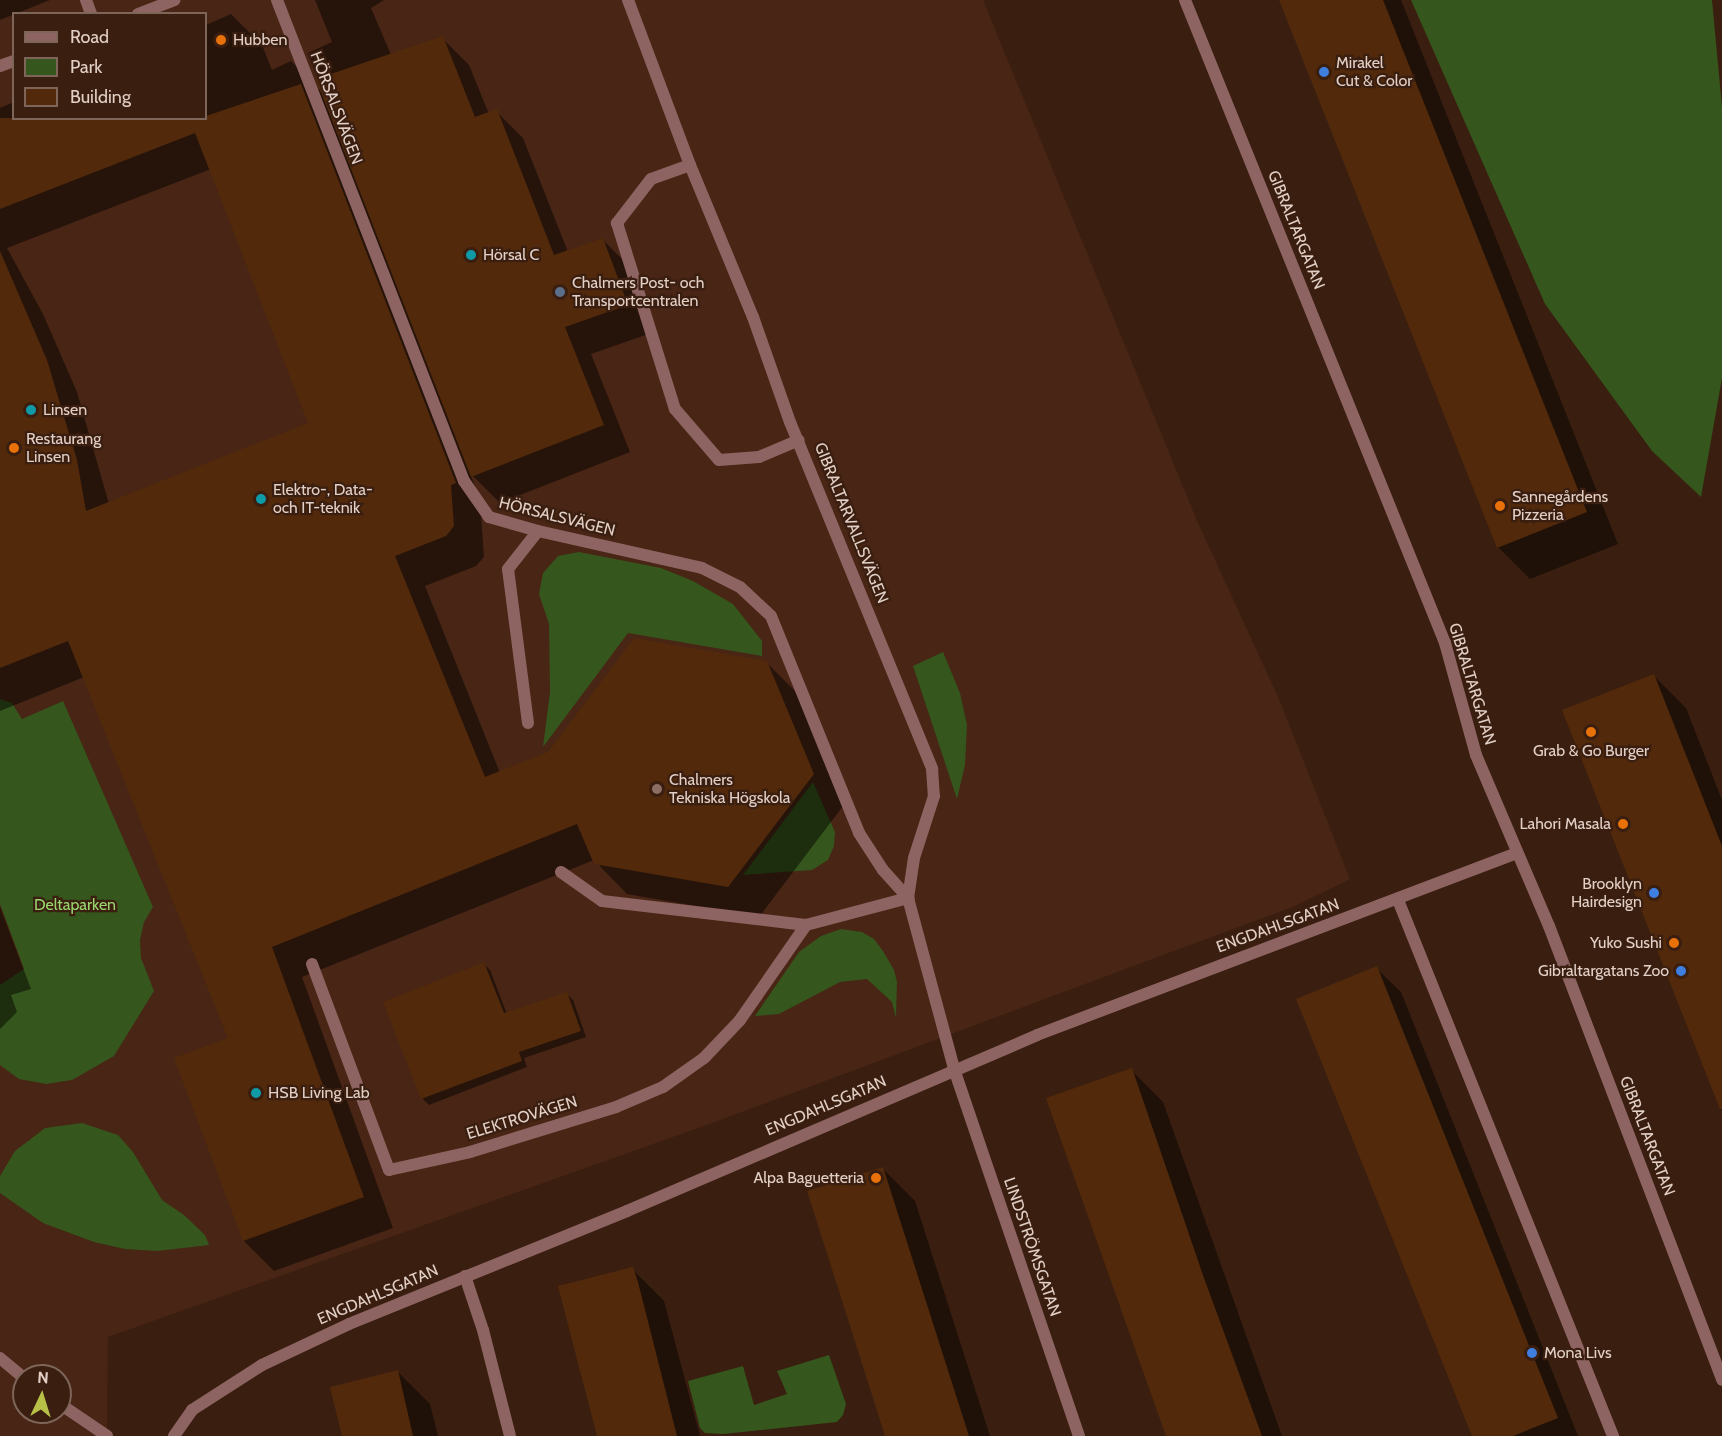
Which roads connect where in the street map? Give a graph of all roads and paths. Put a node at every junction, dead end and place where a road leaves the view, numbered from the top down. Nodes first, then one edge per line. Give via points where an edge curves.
1 (174, 0) edge
2 (277, 0) edge
3 (628, 0) edge
4 (1185, 0) edge
5 (143, 12) edge
6 (690, 165) junction
7 (799, 440) junction
8 (538, 531) junction
9 (528, 723) dead end
10 (1517, 853) junction
11 (561, 872) dead end
12 (908, 898) junction
13 (1398, 900) junction
14 (806, 925) junction
15 (312, 964) dead end
16 (954, 1069) junction
17 (465, 1276) junction
18 (0, 1358) edge
19 (12, 1368) edge
20 (1722, 1380) edge
21 (72, 1412) edge
22 (107, 1436) edge
23 (174, 1436) edge
24 (510, 1436) edge
25 (1079, 1436) edge
26 (1613, 1436) edge

1 - 5 street
2 - 8 street, HÖRSALSVÄGEN via 464,481 489,518
3 - 6 street, GIBRALTARVALLSVÄGEN
4 - 10 street, GIBRALTARGATAN via 1445,643 1476,755
6 - 7 street, GIBRALTARVALLSVÄGEN
6 - 7 street via 651,179 618,223 675,409 719,460 759,457
7 - 12 street, GIBRALTARVALLSVÄGEN via 932,770 934,796 914,858
8 - 9 street via 508,569
8 - 12 street, HÖRSALSVÄGEN via 702,568 740,587 771,616 859,833 883,870
10 - 13 street, ENGDAHLSGATAN
10 - 20 street, GIBRALTARGATAN via 1549,926
11 - 14 street via 602,901
12 - 14 street
12 - 16 street, GIBRALTARVALLSVÄGEN
13 - 16 street, ENGDAHLSGATAN via 1158,988
13 - 26 street
14 - 15 street, ELEKTROVÄGEN via 740,1020 704,1058 663,1087 616,1107 470,1152 389,1170
16 - 17 street, ENGDAHLSGATAN
16 - 25 street, LINDSTRÖMSGATAN
17 - 23 street, ENGDAHLSGATAN via 262,1365 192,1410
17 - 24 street
18 - 19 street
21 - 22 street

